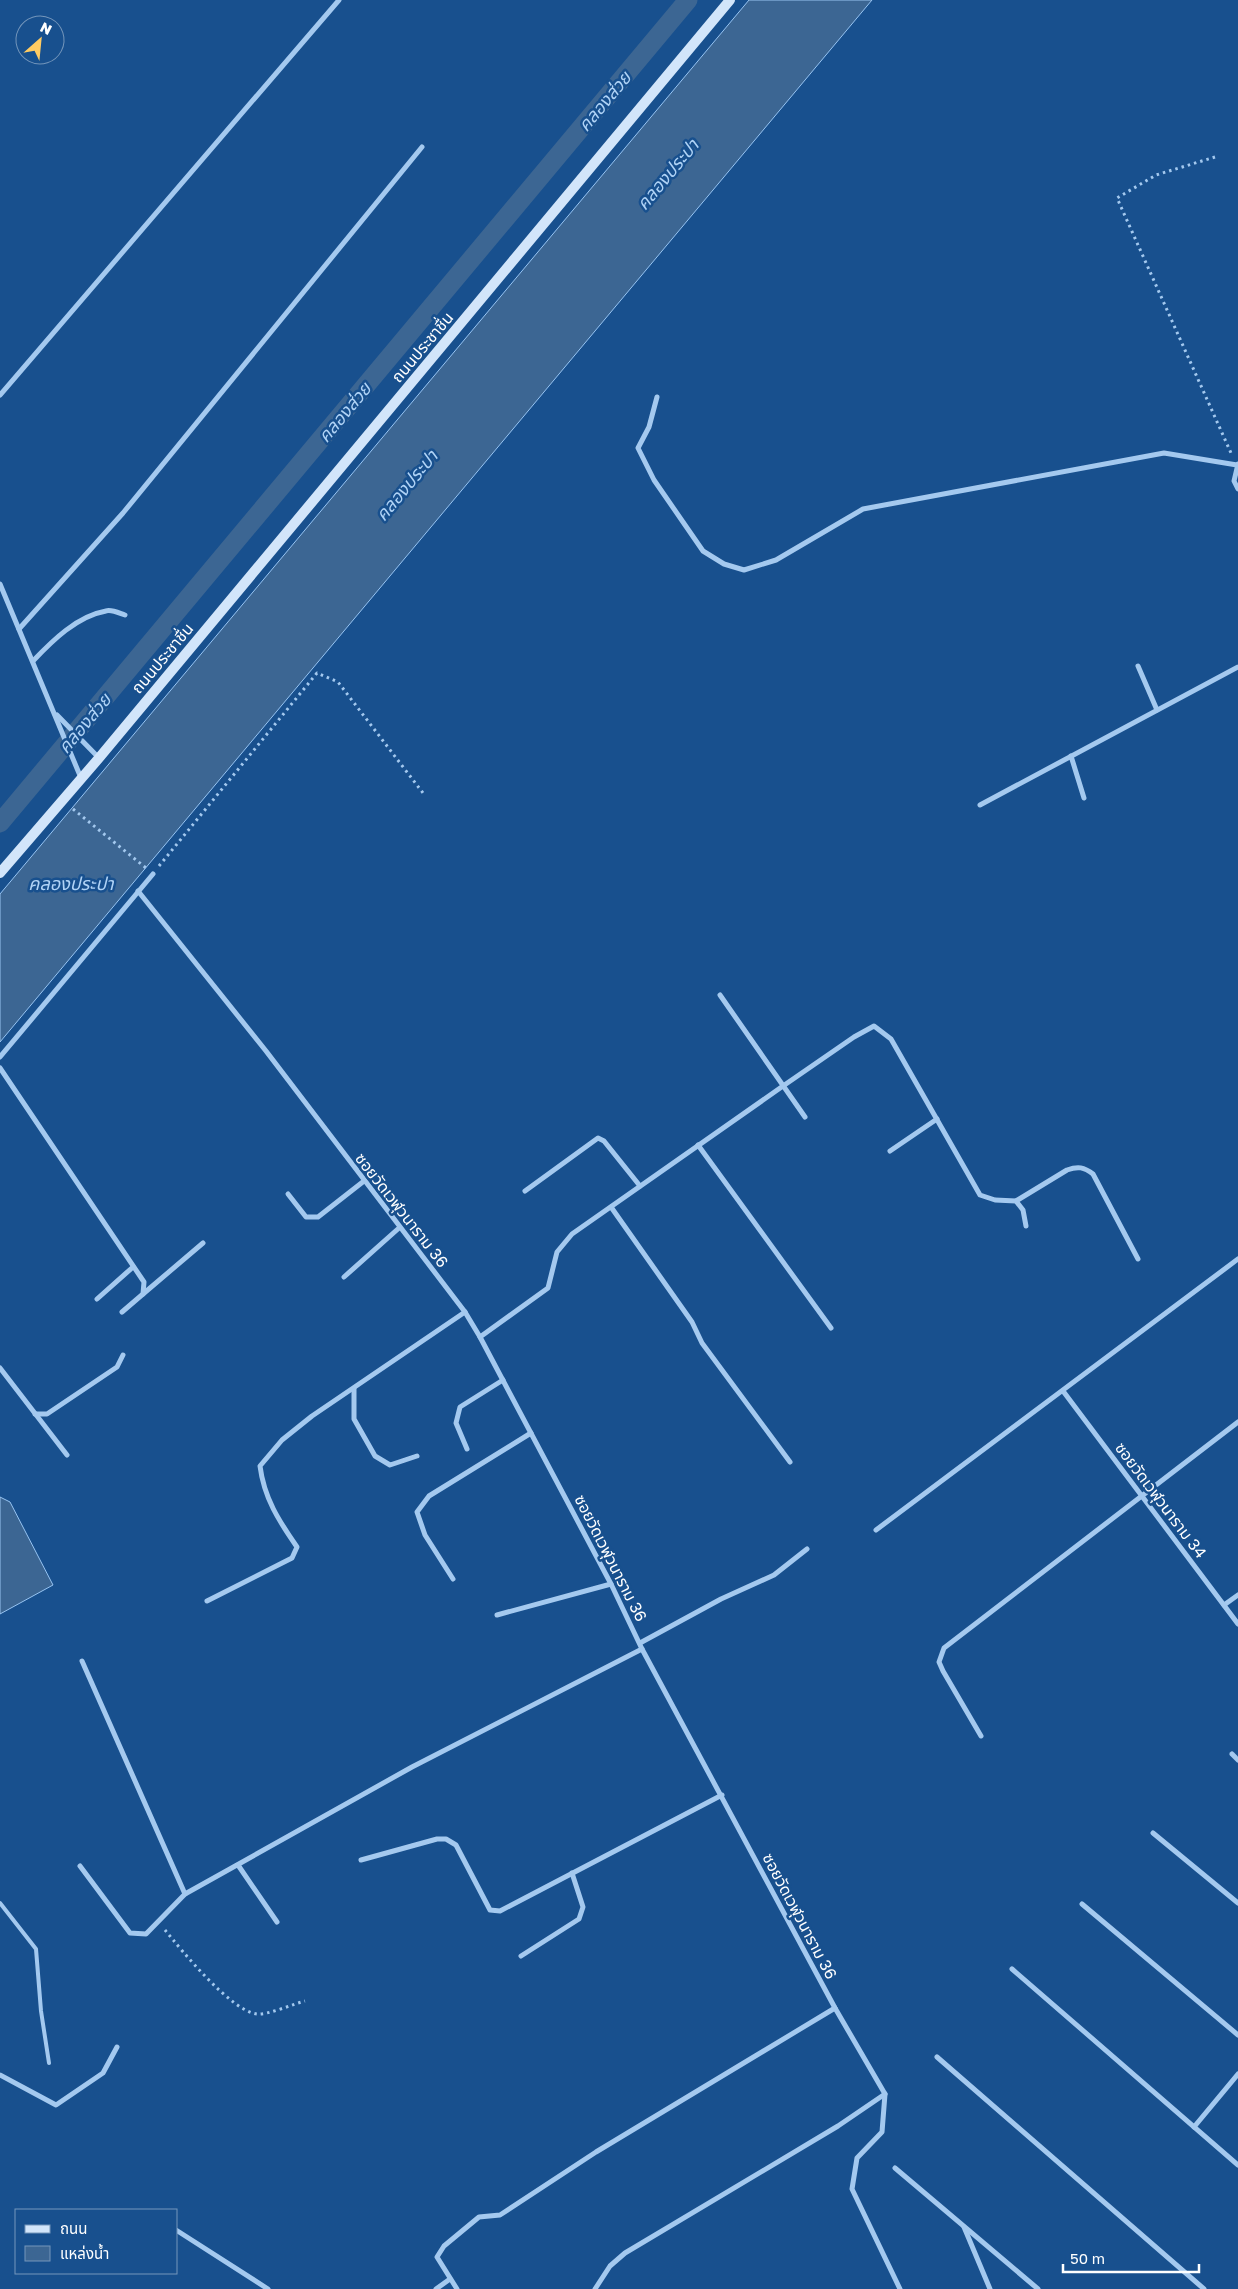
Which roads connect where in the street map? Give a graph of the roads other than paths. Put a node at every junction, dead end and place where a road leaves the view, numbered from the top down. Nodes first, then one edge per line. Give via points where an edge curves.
1 (340, 0) edge
2 (730, 0) edge
3 (422, 148) dead end
4 (0, 395) edge
5 (657, 397) dead end
6 (1237, 465) edge
7 (1238, 489) edge
8 (0, 584) edge
9 (125, 615) dead end
10 (19, 629) junction
11 (33, 660) junction
12 (1138, 666) dead end
13 (1238, 667) edge
14 (1157, 710) junction
15 (55, 713) junction
16 (1071, 756) junction
17 (98, 758) junction
18 (81, 778) junction
19 (1084, 798) dead end
20 (980, 805) dead end
21 (152, 872) road end
22 (0, 873) edge
23 (138, 891) junction
24 (720, 996) dead end
25 (0, 1058) edge
26 (0, 1068) edge
27 (783, 1086) junction
28 (805, 1117) dead end
29 (937, 1119) junction
30 (698, 1145) junction
31 (890, 1151) dead end
32 (364, 1182) junction
33 (640, 1186) junction
34 (525, 1191) dead end
35 (288, 1194) dead end
36 (1016, 1201) junction
37 (611, 1207) junction
38 (1026, 1226) dead end
39 (399, 1228) junction
40 (203, 1243) dead end
41 (1138, 1259) dead end
42 (1238, 1259) edge
43 (133, 1268) junction
44 (344, 1277) dead end
45 (143, 1294) junction
46 (97, 1299) dead end
47 (122, 1312) dead end
48 (465, 1312) junction
49 (831, 1328) dead end
50 (480, 1337) junction
51 (123, 1355) dead end
52 (0, 1368) edge
53 (503, 1380) junction
54 (354, 1389) junction
55 (1063, 1391) junction
56 (35, 1414) junction
57 (1238, 1422) edge
58 (531, 1434) junction
59 (467, 1449) dead end
60 (67, 1455) dead end
61 (416, 1456) dead end
62 (790, 1462) dead end
63 (1142, 1495) junction
64 (876, 1530) dead end
65 (807, 1549) dead end
66 (453, 1579) dead end
67 (611, 1584) junction
68 (1238, 1595) edge
69 (207, 1601) dead end
70 (1224, 1605) junction
71 (496, 1615) dead end
72 (1238, 1624) edge
73 (640, 1643) junction
74 (642, 1649) junction
75 (82, 1662) dead end
76 (980, 1736) dead end
77 (1232, 1754) dead end
78 (1238, 1760) edge
79 (722, 1795) junction
80 (1153, 1833) dead end
81 (361, 1860) dead end
82 (238, 1864) junction
83 (80, 1866) dead end
84 (572, 1873) junction
85 (185, 1894) junction
86 (0, 1902) edge
87 (1238, 1903) edge
88 (1082, 1904) dead end
89 (276, 1922) dead end
90 (521, 1956) dead end
91 (1012, 1969) dead end
92 (835, 2008) junction
93 (1238, 2035) edge
94 (118, 2047) dead end
95 (937, 2057) dead end
96 (49, 2064) dead end
97 (1238, 2074) edge
98 (0, 2075) edge
99 (885, 2094) junction
100 (1194, 2127) junction
101 (1238, 2165) edge
102 (895, 2168) dead end
103 (964, 2226) junction
104 (178, 2231) edge
105 (450, 2279) junction
106 (268, 2289) edge
107 (436, 2289) edge
108 (457, 2289) edge
109 (595, 2289) edge
110 (900, 2289) edge
111 (990, 2289) edge
112 (1038, 2289) edge
113 (1204, 2289) edge

1 - 4 street
2 - 17 street, ถนนประชาชื่น
3 - 10 street via 123,513
5 - 6 street via 649,427 638,448 654,480 703,551 724,564 744,570 776,560 863,509 1164,454
6 - 7 street via 1234,481
8 - 10 street
9 - 11 street via 107,610 83,620 54,639
10 - 11 street
11 - 15 street
12 - 14 street
13 - 14 street
14 - 16 street
15 - 17 street
15 - 18 street
16 - 19 street
16 - 20 street
17 - 18 street, ถนนประชาชื่น
18 - 22 street, ถนนประชาชื่น
21 - 23 street
23 - 25 street
23 - 32 street, ซอยวัดเวฬุวนาราม 36 via 266,1051
24 - 27 street
26 - 43 street
27 - 28 street
27 - 29 street via 874,1026 891,1039
27 - 30 street
29 - 31 street
29 - 36 street via 980,1195
30 - 33 street
30 - 49 street
32 - 35 street via 318,1217 306,1217
32 - 39 street, ซอยวัดเวฬุวนาราม 36
33 - 34 street via 604,1140 598,1138
33 - 37 street
36 - 38 street via 1023,1210
36 - 41 street via 1067,1170 1074,1167 1087,1169 1093,1174
37 - 50 street via 572,1234 557,1252 548,1288
37 - 62 street via 692,1322 702,1343
39 - 44 street
39 - 48 street, ซอยวัดเวฬุวนาราม 36
40 - 45 street
42 - 55 street
43 - 45 street via 144,1282
43 - 46 street
45 - 47 street
48 - 50 street, ซอยวัดเวฬุวนาราม 36
48 - 54 street
50 - 53 street, ซอยวัดเวฬุวนาราม 36
51 - 56 street via 117,1367 102,1378 47,1414
52 - 56 street
53 - 58 street, ซอยวัดเวฬุวนาราม 36
53 - 59 street via 460,1407 456,1423
54 - 61 street via 354,1419 375,1456 390,1466
54 - 69 street via 282,1440 260,1466 262,1486 298,1547 292,1558
55 - 63 street, ซอยวัดเวฬุวนาราม 34
55 - 64 street
56 - 60 street
57 - 63 street
58 - 66 street via 429,1496 417,1512 425,1535
58 - 67 street, ซอยวัดเวฬุวนาราม 36
63 - 70 street, ซอยวัดเวฬุวนาราม 34
63 - 76 street via 944,1648 939,1662
65 - 73 street via 774,1575 721,1599
67 - 71 street
67 - 73 street, ซอยวัดเวฬุวนาราม 36
68 - 70 street
70 - 72 street, ซอยวัดเวฬุวนาราม 34
73 - 74 street, ซอยวัดเวฬุวนาราม 36
74 - 79 street, ซอยวัดเวฬุวนาราม 36
74 - 82 street via 412,1767
75 - 85 street
77 - 78 street
79 - 84 street
79 - 92 street, ซอยวัดเวฬุวนาราม 36
80 - 87 street
81 - 84 street via 446,1839 456,1845 490,1910 500,1910
82 - 85 street
82 - 89 street
83 - 85 street via 130,1933 146,1934
84 - 90 street via 583,1908 579,1919
86 - 96 lane via 36,1949 40,2011
88 - 93 street
91 - 100 street
92 - 99 street, ซอยวัดเวฬุวนาราม 36
92 - 105 street via 596,2152 500,2215 480,2217 444,2246 437,2257
94 - 98 street via 103,2073 56,2105
95 - 113 street
97 - 100 street
99 - 109 street via 838,2126 625,2253 610,2266
99 - 110 street via 882,2132 857,2158 852,2189
100 - 101 street
102 - 103 street
103 - 111 street
103 - 112 street
104 - 106 street
105 - 107 street
105 - 108 street

